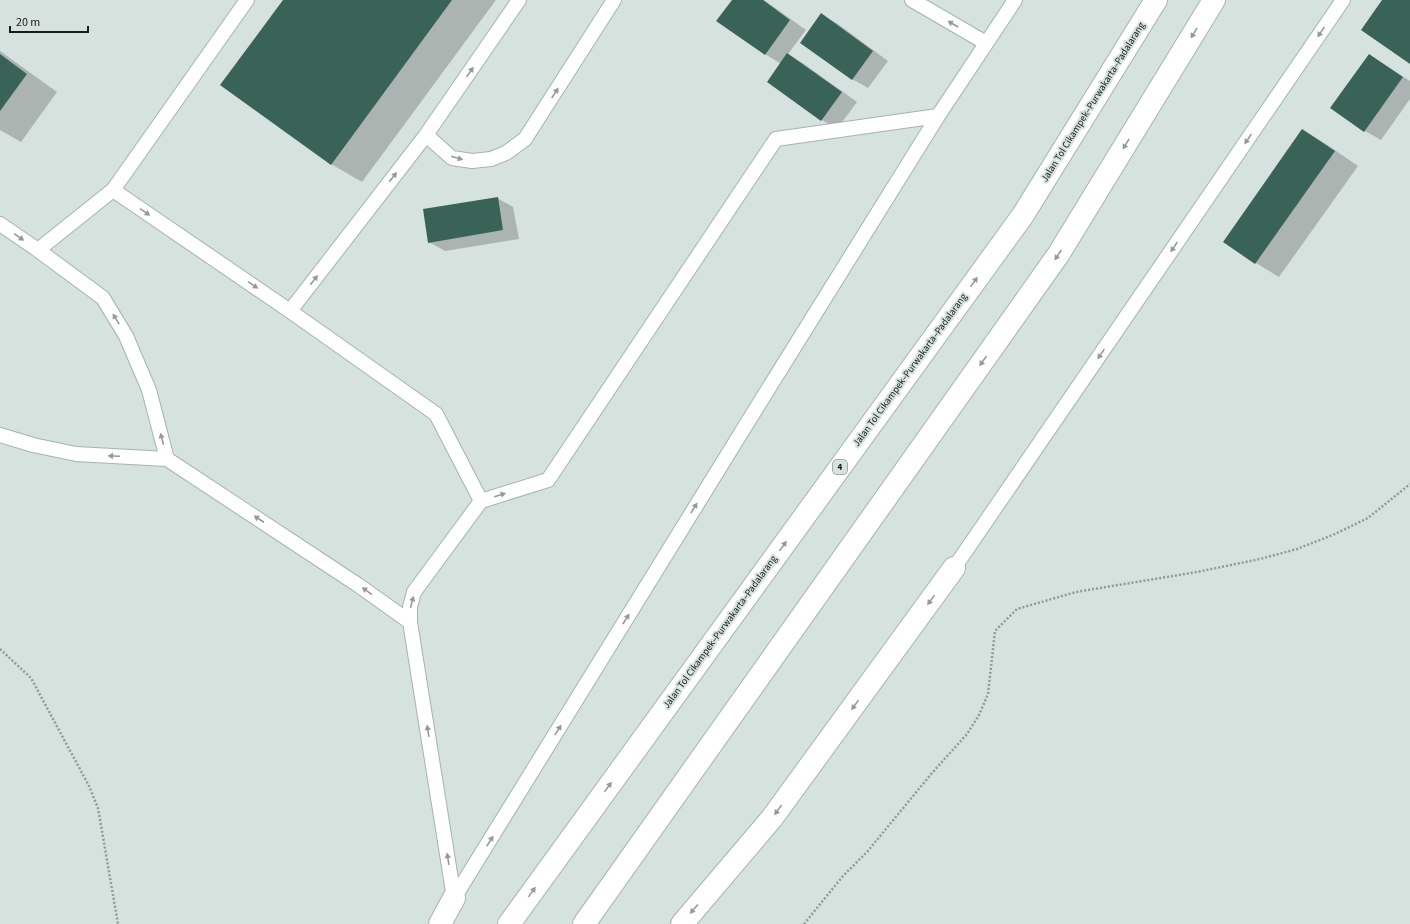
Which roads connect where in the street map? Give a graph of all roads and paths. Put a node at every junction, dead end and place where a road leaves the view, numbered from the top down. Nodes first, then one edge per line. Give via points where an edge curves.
1 (247, 0) edge
2 (519, 0) edge
3 (614, 0) edge
4 (912, 0) edge
5 (1015, 0) edge
6 (1156, 0) edge
7 (1214, 0) edge
8 (1343, 0) edge
9 (986, 43) junction
10 (938, 116) junction
11 (426, 135) junction
12 (113, 190) junction
13 (0, 224) edge
14 (38, 250) junction
15 (290, 311) junction
16 (0, 435) edge
17 (167, 459) junction
18 (1410, 484) edge
19 (481, 501) junction
20 (954, 568) joint
21 (410, 622) junction
22 (0, 649) edge
23 (454, 898) junction
24 (118, 924) edge
25 (440, 924) edge
26 (509, 924) edge
27 (584, 924) edge
28 (682, 924) edge
29 (804, 924) edge

1 - 12 lane
11 -> 2 lane
11 -> 3 lane via 452,158 472,161 491,159 506,153 525,139
9 -> 4 lane
5 - 9 lane
26 -> 6 highway, Jalan Tol Cikampek–Purwakarta–Padalarang / 4 via 1023,215
7 -> 27 highway via 1058,255
8 -> 20 lane
9 - 10 lane
19 -> 10 lane via 548,480 776,139
23 -> 10 lane
15 -> 11 lane
12 - 14 lane
12 -> 15 lane
13 -> 14 lane
17 -> 14 lane via 149,390 126,336 103,298
15 - 19 lane via 436,414
17 -> 16 lane via 76,454
21 -> 17 lane via 358,584
18 - 29 path via 1368,518 1297,549 1197,572 1076,592 1017,610 995,632 988,694 967,734
21 -> 19 lane via 414,592
20 -> 28 highway via 772,818
23 -> 21 lane
22 - 24 path via 31,678 89,786 98,808
23 - 25 highway

